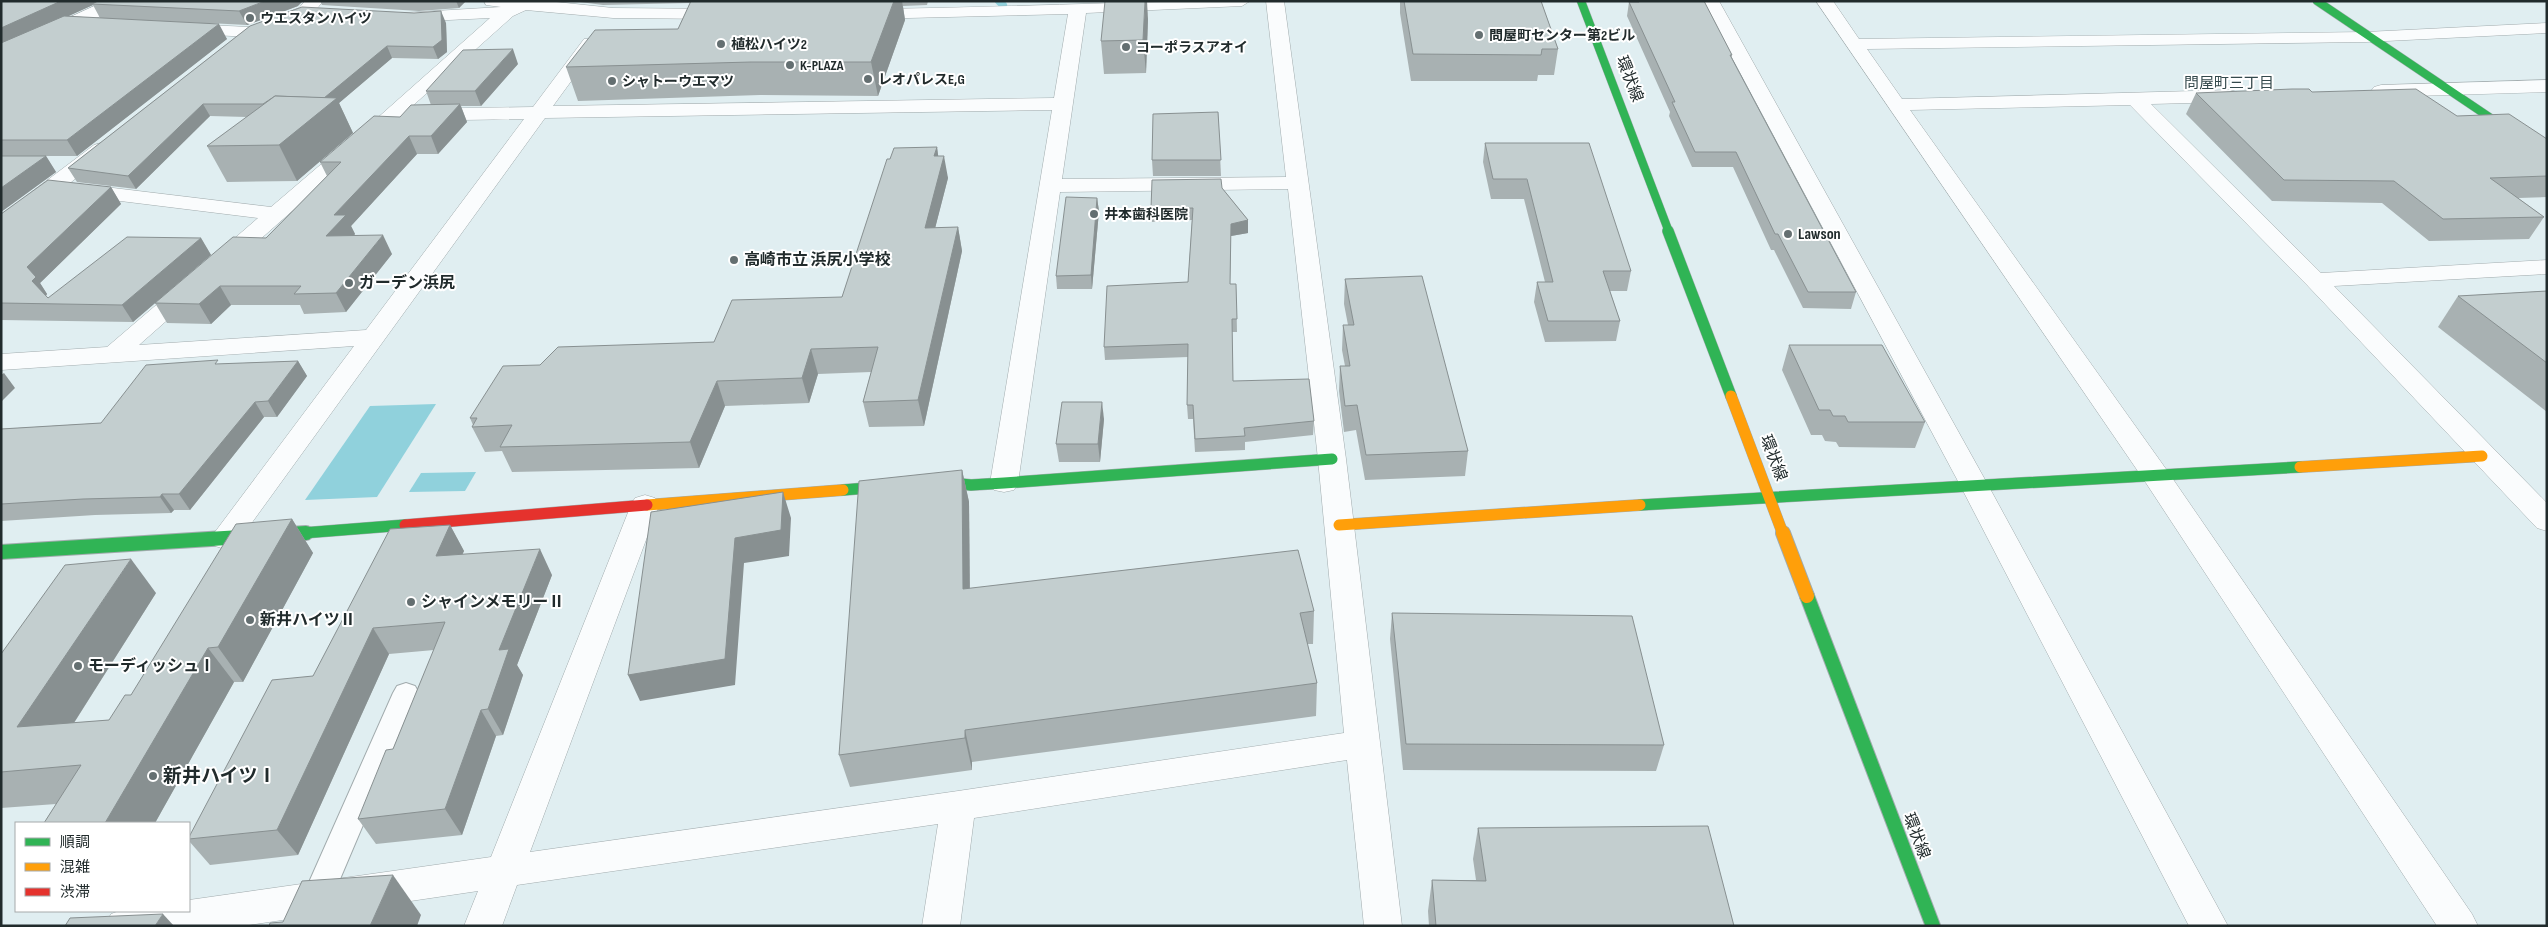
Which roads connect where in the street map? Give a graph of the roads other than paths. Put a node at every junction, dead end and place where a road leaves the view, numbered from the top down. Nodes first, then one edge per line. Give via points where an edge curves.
1 (119, 1) edge
2 (1242, 1) edge
3 (1275, 1) edge
4 (1582, 1) edge
5 (1710, 1) edge
6 (1824, 1) edge
7 (2317, 1) edge
8 (507, 6) edge
9 (1078, 8) junction
10 (315, 9) edge
11 (613, 13) junction
12 (739, 14) edge
13 (852, 14) edge
14 (390, 16) edge
15 (70, 24) junction
16 (110, 26) edge
17 (170, 28) edge
18 (2547, 28) edge
19 (249, 32) junction
20 (2366, 37) junction
21 (1855, 44) junction
22 (227, 50) edge
23 (1, 56) edge
24 (2547, 86) edge
25 (2448, 88) junction
26 (2360, 91) edge
27 (2252, 95) edge
28 (2135, 99) junction
29 (1063, 104) junction
30 (1897, 105) junction
31 (538, 114) junction
32 (390, 115) junction
33 (116, 138) edge
34 (2547, 156) edge
35 (81, 164) junction
36 (47, 165) edge
37 (1299, 183) junction
38 (1050, 186) junction
39 (54, 187) junction
40 (276, 214) junction
41 (1, 226) edge
42 (2547, 267) edge
43 (2315, 280) junction
44 (374, 337) junction
45 (114, 354) junction
46 (1, 362) edge
47 (2482, 456) junction
48 (1332, 459) junction
49 (2156, 476) junction
50 (1004, 483) junction
51 (1974, 485) junction
52 (1770, 496) junction
53 (644, 505) junction
54 (2547, 521) edge
55 (1339, 525) junction
56 (225, 539) junction
57 (1, 552) edge
58 (406, 693) dead end
59 (1362, 744) junction
60 (958, 806) junction
61 (504, 870) junction
62 (317, 898) junction
63 (124, 926) edge
64 (483, 926) edge
65 (941, 926) edge
66 (1384, 926) edge
67 (1933, 926) edge
68 (2209, 926) edge
69 (2459, 926) edge

1 - 15 street
2 - 9 street
3 - 37 street
4 - 52 street, 環状線
5 - 51 street
6 - 21 street
7 - 20 street
8 - 11 street
8 - 14 street via 419,18
8 - 32 street
9 - 13 street
9 - 29 street
10 - 19 street
11 - 12 street
11 - 31 street
15 - 16 street
15 - 23 street
17 - 19 street
18 - 20 street
19 - 22 street
20 - 21 street
20 - 25 street
21 - 30 street
24 - 25 street
25 - 26 street
25 - 34 street
27 - 28 street
28 - 30 street
28 - 43 street
29 - 31 street
29 - 38 street
30 - 49 street
31 - 32 street
31 - 44 street
32 - 40 street
33 - 35 street
35 - 36 street
35 - 39 street
37 - 38 street
37 - 48 street
38 - 50 street
39 - 40 street
39 - 41 street
40 - 45 street
42 - 43 street
43 - 47 street
44 - 45 street
44 - 56 street
45 - 46 street
47 - 49 street
47 - 54 street
48 - 50 street
48 - 55 street
49 - 51 street
49 - 69 street
50 - 53 street via 971,485 940,482
51 - 52 street
51 - 68 street
52 - 55 street
52 - 67 street, 環状線
53 - 56 street
53 - 61 street
55 - 59 street
56 - 57 street
58 - 62 lane
59 - 60 street
59 - 66 street
60 - 61 street
60 - 65 street
61 - 62 street
61 - 64 street
62 - 63 street

